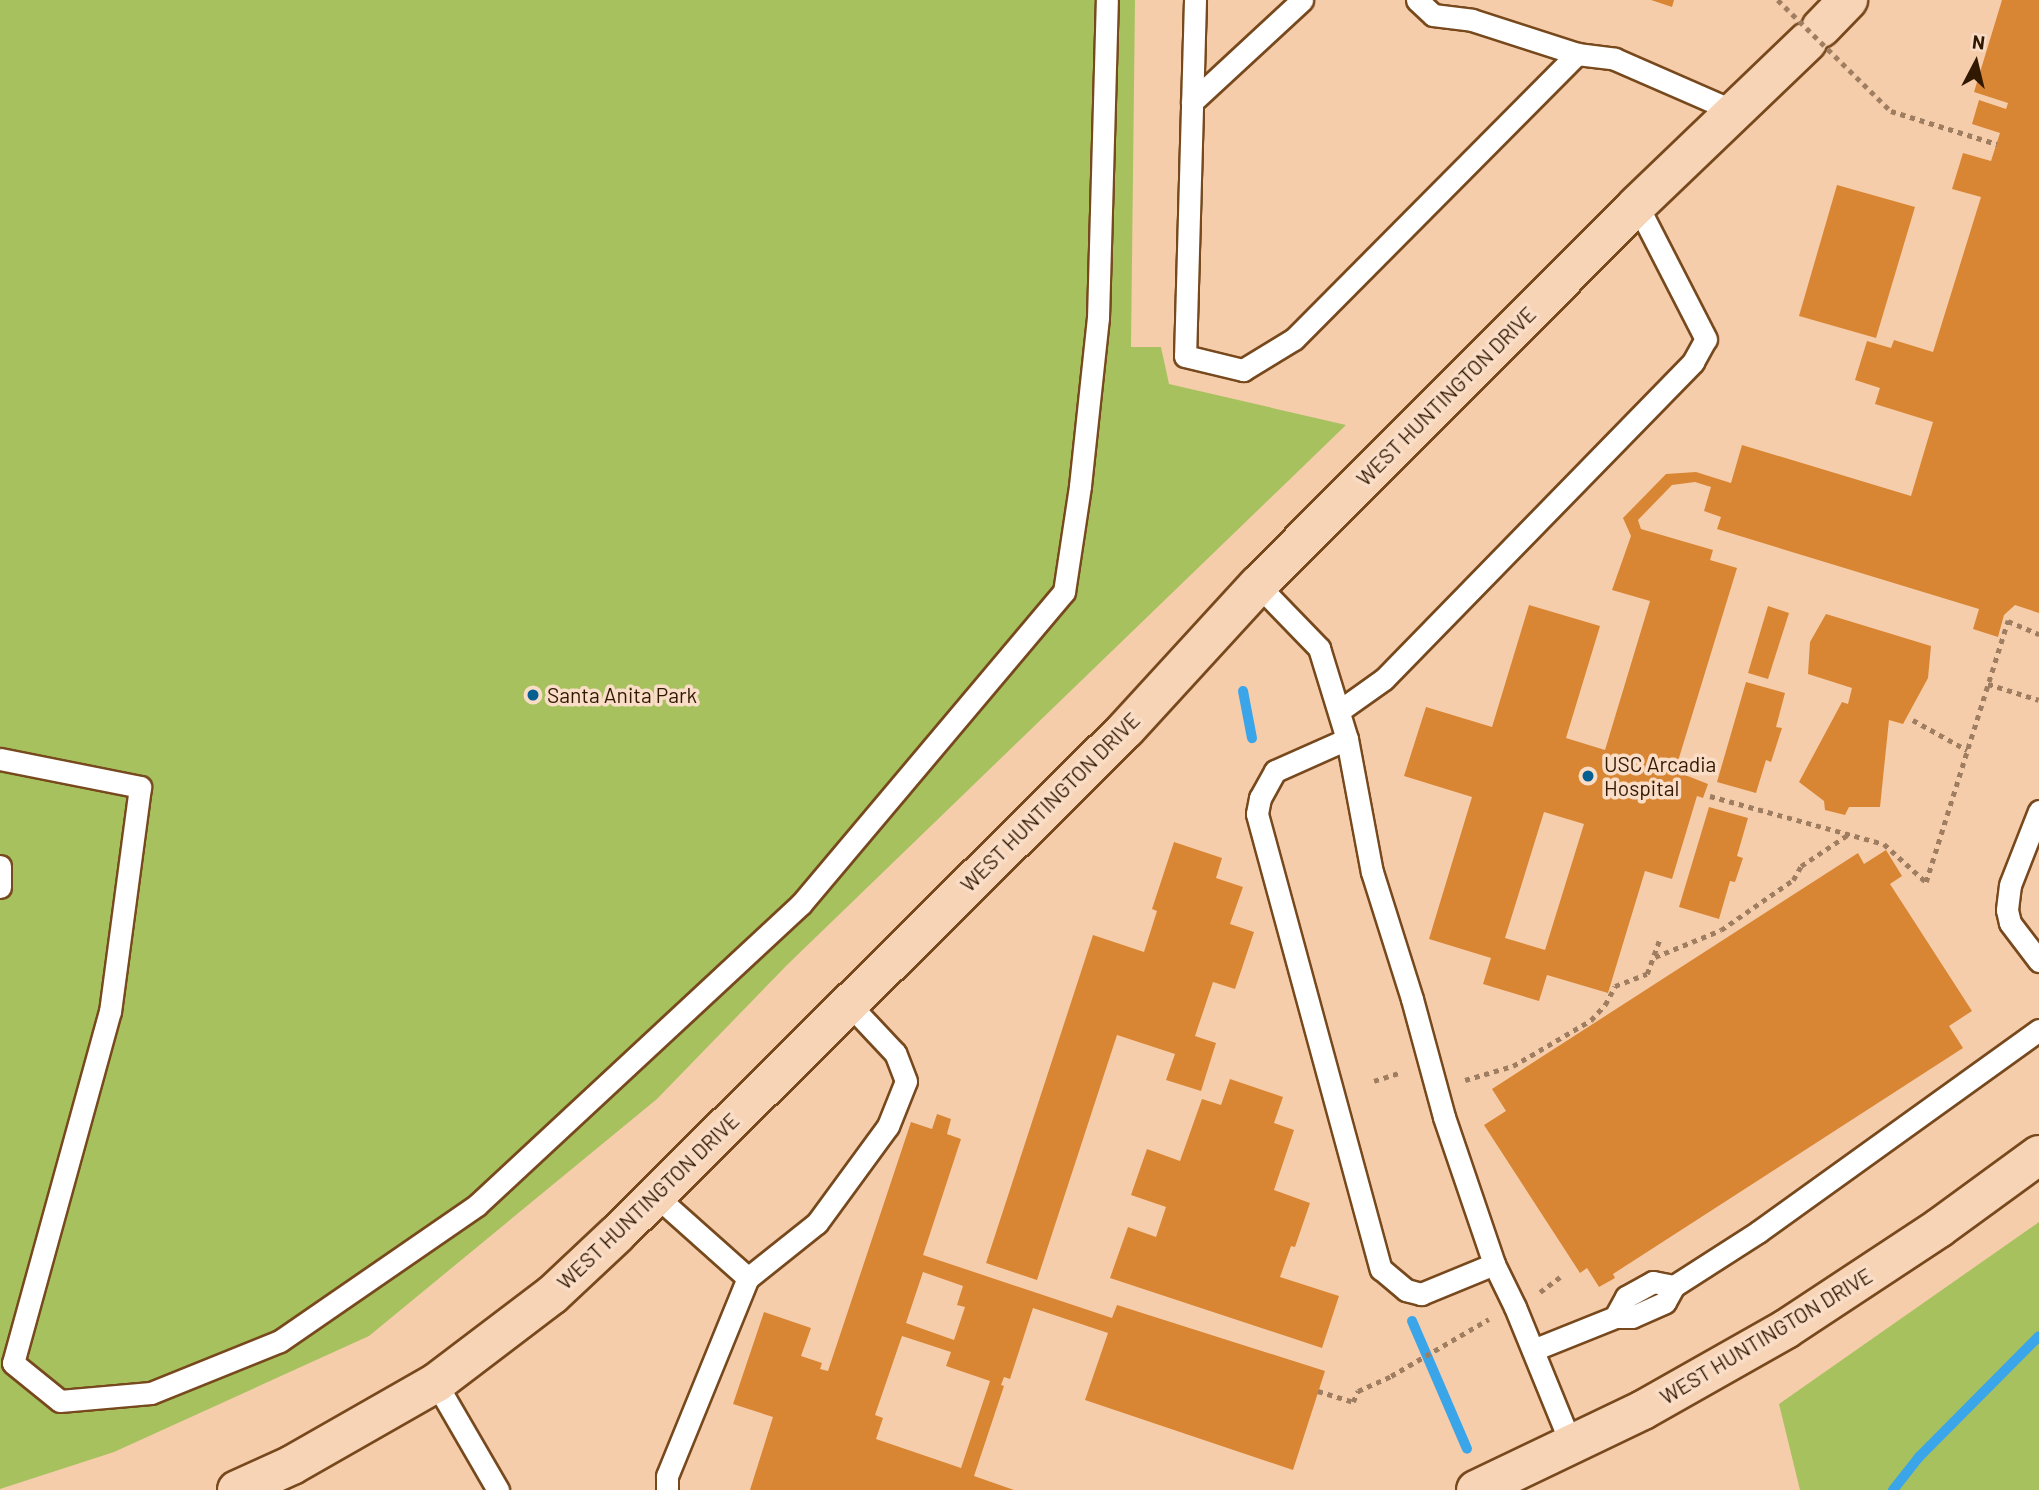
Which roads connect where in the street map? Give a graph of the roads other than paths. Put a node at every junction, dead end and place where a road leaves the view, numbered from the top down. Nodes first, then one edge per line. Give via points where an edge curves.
1 (1107, 0) edge
2 (1195, 0) edge
3 (1303, 0) edge
4 (1417, 0) edge
5 (1848, 0) edge
6 (1577, 54) junction
7 (1192, 102) junction
8 (1734, 111) junction
9 (1637, 205) junction
10 (1258, 585) junction
11 (1339, 711) junction
12 (1347, 739) junction
13 (0, 759) edge
14 (2039, 811) edge
15 (0, 866) edge
16 (0, 887) edge
17 (2039, 961) edge
18 (848, 1003) junction
19 (2039, 1030) edge
20 (2039, 1155) edge
21 (656, 1196) junction
22 (1494, 1264) junction
23 (748, 1278) junction
24 (1533, 1350) junction
25 (436, 1383) junction
26 (1571, 1444) junction
27 (237, 1490) edge
28 (498, 1490) edge
29 (667, 1490) edge
30 (1476, 1490) edge

1 - 13 lane via 1098,318 1063,592 800,905 478,1205 280,1341 151,1394 60,1401 13,1363 110,1011 140,787
2 - 7 lane
3 - 7 lane
4 - 6 lane via 1433,15 1472,20
5 - 8 main road, WEST HUNTINGTON DRIVE
6 - 7 lane via 1294,339 1243,370 1185,356
6 - 8 lane via 1615,59
8 - 9 main road, WEST HUNTINGTON DRIVE
9 - 10 main road, WEST HUNTINGTON DRIVE
9 - 11 lane via 1706,339 1693,362 1384,679
10 - 11 lane via 1319,648
10 - 18 main road, WEST HUNTINGTON DRIVE via 1126,729
11 - 12 lane
12 - 22 lane via 1372,872 1444,1117
12 - 22 lane via 1275,771 1257,814 1381,1269 1406,1290 1421,1294
14 - 17 lane via 2010,885 2007,910 2010,923
15 - 16 lane
18 - 21 main road, WEST HUNTINGTON DRIVE
18 - 23 lane via 895,1053 906,1081 887,1126 817,1223
19 - 24 lane via 1674,1286 1653,1282 1626,1297 1615,1317
20 - 26 main road, WEST HUNTINGTON DRIVE via 1786,1329 1643,1410
21 - 23 lane
21 - 25 main road, WEST HUNTINGTON DRIVE via 552,1295
22 - 24 lane
23 - 29 lane via 667,1476
24 - 26 lane
25 - 27 main road, WEST HUNTINGTON DRIVE via 292,1465
25 - 28 lane
26 - 30 main road, WEST HUNTINGTON DRIVE

